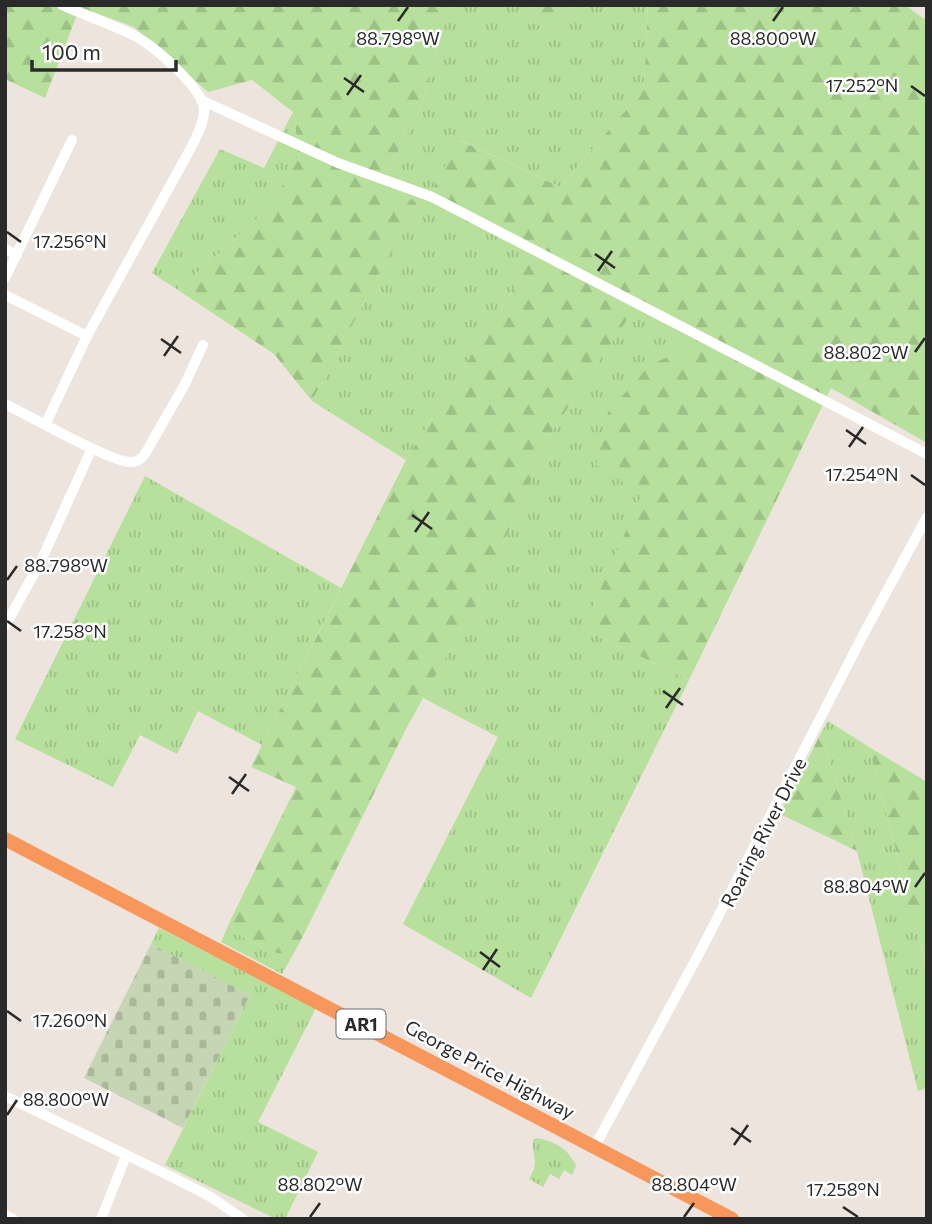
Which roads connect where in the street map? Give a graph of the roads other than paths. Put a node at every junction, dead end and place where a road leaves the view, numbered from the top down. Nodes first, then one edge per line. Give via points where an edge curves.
1 (62, 5) edge
2 (201, 100) junction
3 (72, 140) dead end
4 (5, 249) edge
5 (17, 255) junction
6 (5, 278) edge
7 (5, 295) edge
8 (87, 336) junction
9 (203, 345) dead end
10 (5, 404) edge
11 (46, 423) junction
12 (93, 448) junction
13 (927, 454) edge
14 (927, 517) edge
15 (5, 626) edge
16 (5, 839) edge
17 (5, 1096) edge
18 (596, 1146) junction
19 (126, 1156) junction
20 (5, 1215) edge
21 (13, 1219) edge
22 (100, 1219) edge
23 (243, 1219) edge
24 (732, 1219) edge

1 - 2 street via 134,36 190,83
2 - 8 street via 202,121 192,146
2 - 13 street via 338,163 432,197
3 - 5 street
4 - 5 street
5 - 6 street
7 - 8 street
8 - 11 street
9 - 12 street via 139,460 129,462
10 - 11 street
11 - 12 street
12 - 15 street
14 - 18 street, Roaring River Drive
16 - 18 highway, George Price Highway / AR1
17 - 19 street
18 - 24 highway, George Price Highway / AR1
19 - 22 street
19 - 23 street via 211,1197
20 - 21 street

